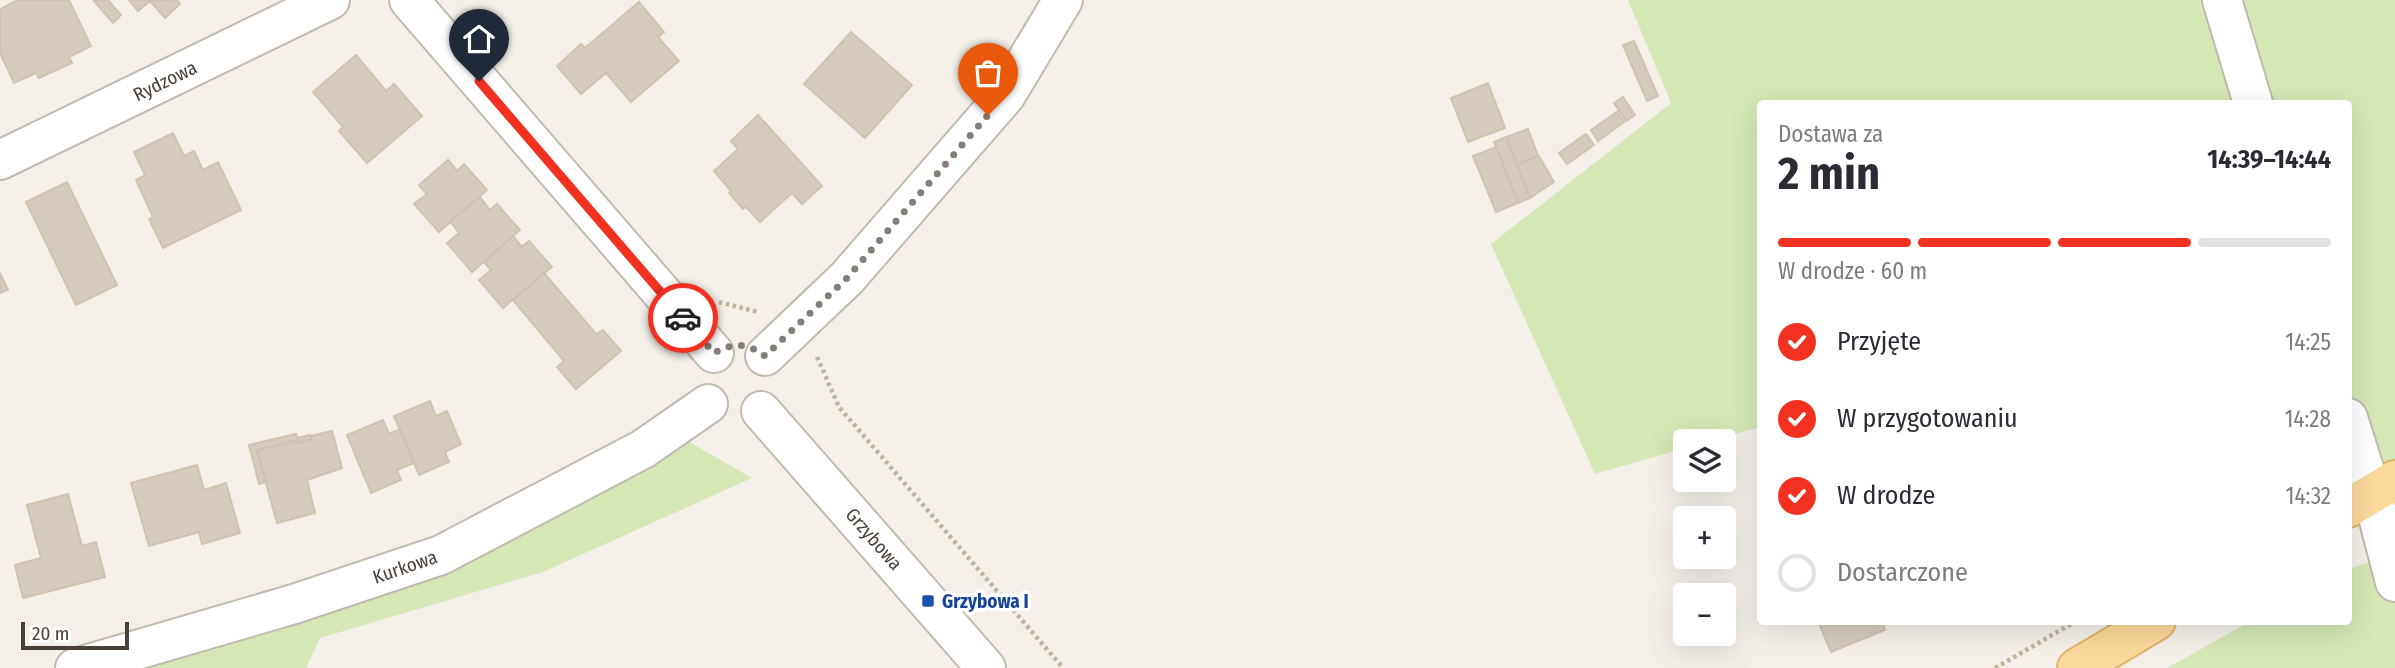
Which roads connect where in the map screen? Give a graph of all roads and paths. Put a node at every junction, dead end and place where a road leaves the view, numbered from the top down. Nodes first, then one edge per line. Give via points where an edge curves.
1 (330, 0) edge
2 (409, 0) edge
3 (1063, 0) edge
4 (2222, 0) edge
5 (2252, 100) edge
6 (0, 160) edge
7 (714, 353) junction
8 (765, 356) junction
9 (708, 404) junction
10 (761, 411) junction
11 (2352, 431) edge
12 (2372, 494) edge
13 (2395, 582) edge
14 (2069, 625) edge
15 (2149, 625) edge
16 (75, 668) edge
17 (986, 668) edge
18 (1995, 668) edge
19 (2077, 668) edge

1 - 6 street, Rydzowa
2 - 7 street
3 - 8 street via 1006,95 847,278
4 - 5 street
7 - 8 street via 746,345
7 - 9 street via 706,361 701,383
8 - 10 street via 775,385
9 - 10 street via 716,412 739,419
9 - 16 street, Kurkowa via 643,449 441,555
10 - 17 street, Grzybowa
11 - 12 street
12 - 13 street
14 - 18 path
15 - 19 main road

